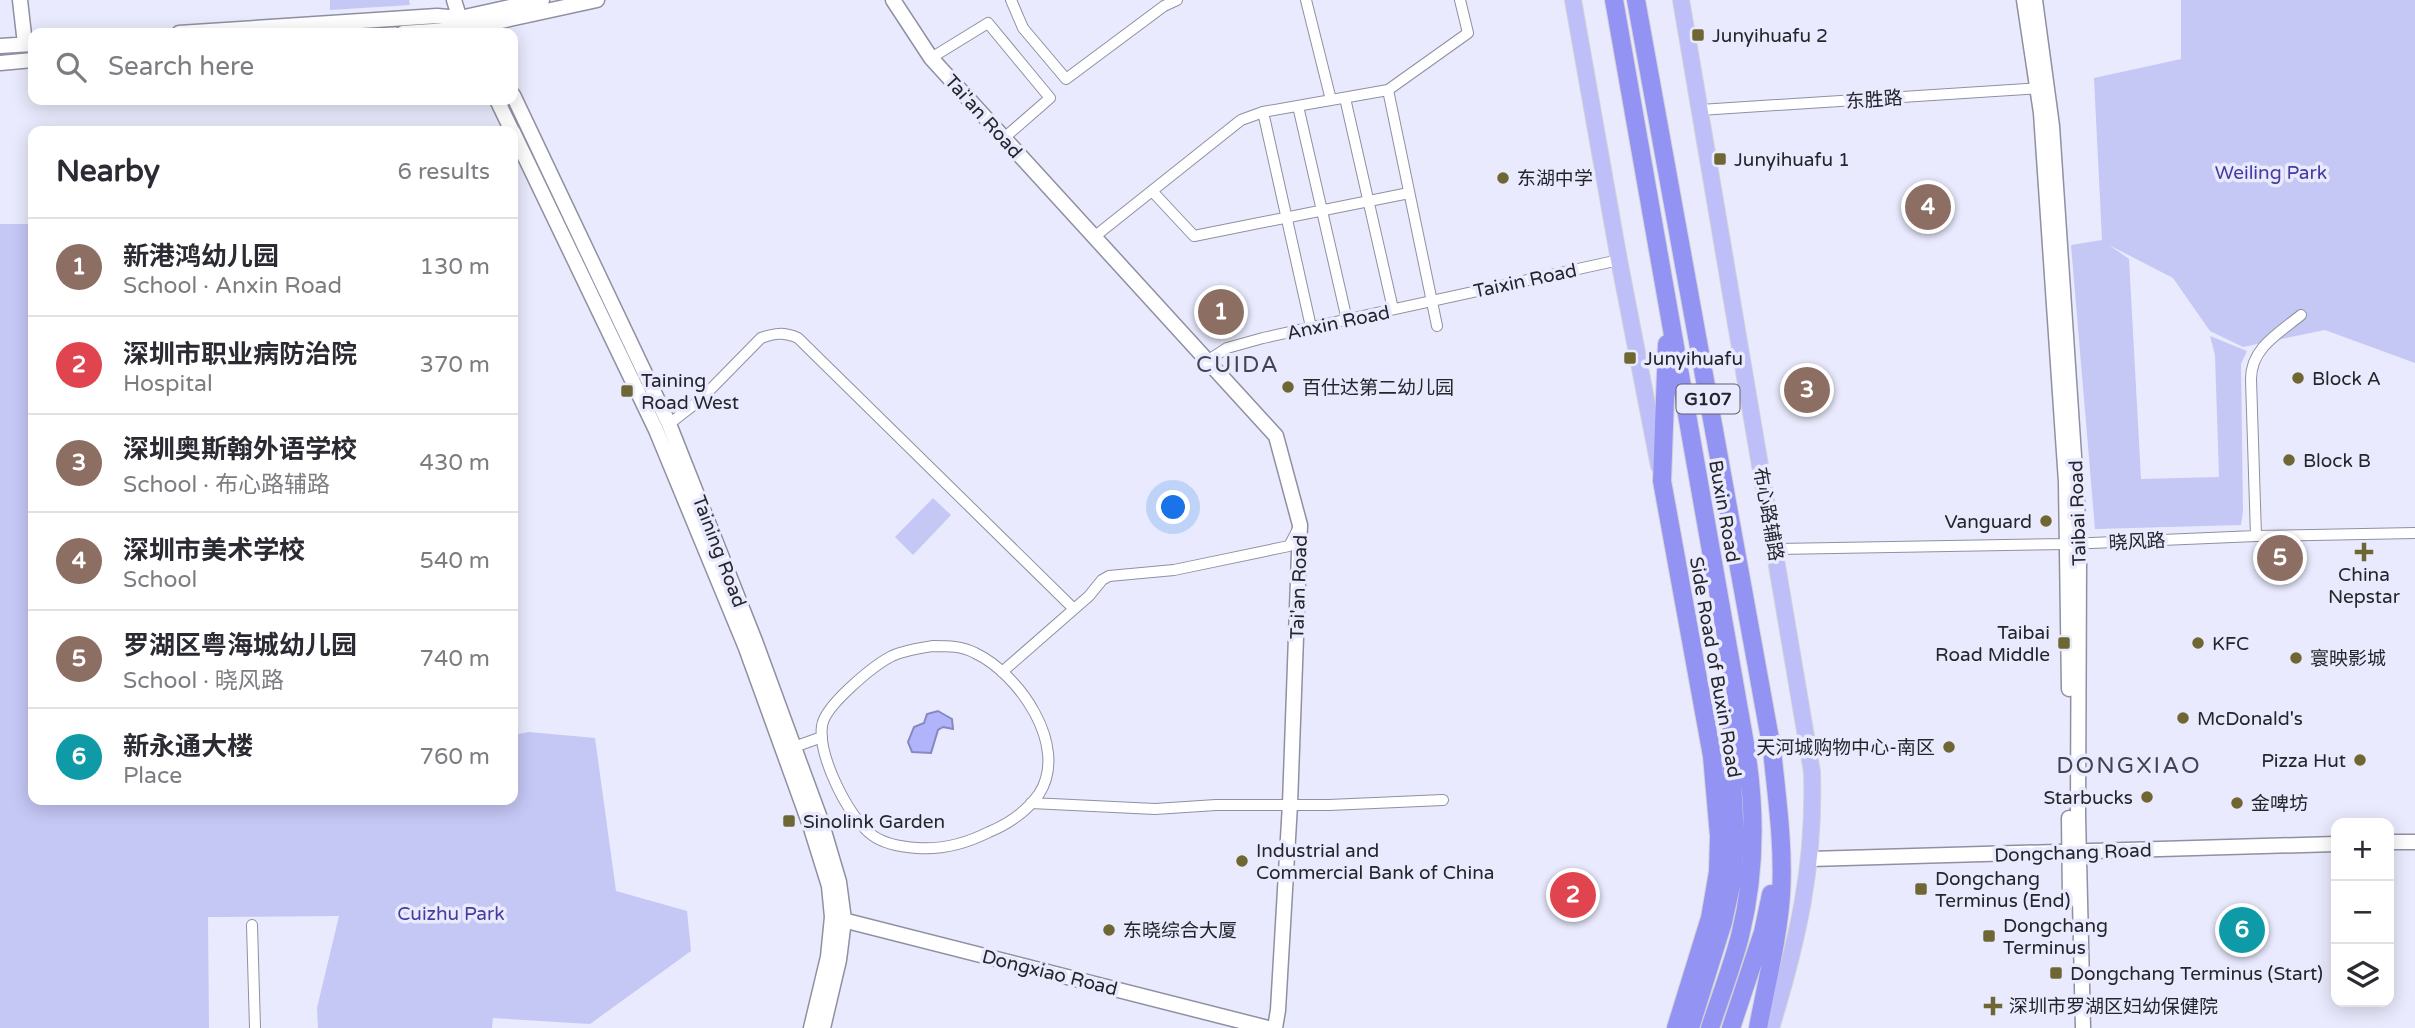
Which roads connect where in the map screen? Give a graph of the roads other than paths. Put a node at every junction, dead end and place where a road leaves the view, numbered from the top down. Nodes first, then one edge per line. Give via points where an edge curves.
1 (20, 0) edge
2 (454, 0) edge
3 (542, 0) edge
4 (597, 0) edge
5 (893, 0) edge
6 (1011, 0) edge
7 (1177, 0) edge
8 (1306, 0) edge
9 (1460, 0) edge
10 (1573, 0) edge
11 (1614, 0) edge
12 (1636, 0) edge
13 (1681, 0) edge
14 (2024, 0) edge
15 (2035, 0) edge
16 (477, 18) edge
17 (463, 27) edge
18 (255, 28) edge
19 (28, 39) edge
20 (28, 44) edge
21 (0, 46) edge
22 (931, 58) junction
23 (28, 60) edge
24 (0, 63) edge
25 (2043, 88) junction
26 (1388, 90) junction
27 (1345, 98) junction
28 (1331, 100) junction
29 (500, 105) edge
30 (518, 105) edge
31 (1298, 106) junction
32 (1700, 110) junction
33 (1263, 112) junction
34 (510, 126) edge
35 (1004, 138) junction
36 (518, 142) edge
37 (1152, 191) junction
38 (1409, 192) junction
39 (1368, 201) junction
40 (1322, 210) junction
41 (1286, 217) junction
42 (1094, 237) junction
43 (1619, 260) junction
44 (1432, 301) junction
45 (1393, 309) junction
46 (1669, 309) junction
47 (2301, 315) dead end
48 (1347, 320) junction
49 (1437, 326) dead end
50 (1311, 327) junction
51 (1207, 361) junction
52 (669, 424) junction
53 (1662, 481) junction
54 (1300, 525) junction
55 (2415, 533) edge
56 (2256, 536) junction
57 (2074, 544) junction
58 (1775, 549) junction
59 (1074, 609) junction
60 (1732, 671) junction
61 (1002, 672) junction
62 (822, 737) junction
63 (794, 747) junction
64 (1777, 798) junction
65 (1443, 800) dead end
66 (1031, 803) junction
67 (1290, 804) junction
68 (2394, 842) edge
69 (2415, 842) edge
70 (2331, 844) edge
71 (2074, 852) junction
72 (1810, 859) junction
73 (838, 918) junction
74 (252, 925) dead end
75 (255, 1028) edge
76 (811, 1028) edge
77 (823, 1028) edge
78 (1268, 1028) edge
79 (1275, 1028) edge
80 (1676, 1028) edge
81 (1690, 1028) edge
82 (1710, 1028) edge
83 (1731, 1028) edge
84 (1758, 1028) edge
85 (1771, 1028) edge
86 (2073, 1028) edge
87 (2083, 1028) edge

1 - 19 main road
2 - 17 main road
3 - 16 main road
4 - 16 main road
5 - 22 main road, Tai'an Road
6 - 7 street via 1023,28 1066,79
8 - 28 street
9 - 26 street via 1468,33
10 - 43 main road
11 - 46 highway, Buxin Road / G107
12 - 64 highway, Buxin Road / G107 via 1769,727
13 - 32 main road, 布心路辅路
14 - 25 main road, Taibai Road
15 - 25 main road, Taibai Road
16 - 17 main road
17 - 18 main road via 437,16
20 - 21 main road
22 - 35 main road, Tai'an Road
22 - 35 street via 988,23 1050,97
23 - 24 main road
25 - 32 street, 东胜路
25 - 57 main road, Taibai Road via 2064,454
26 - 27 street
26 - 38 street
27 - 28 street
27 - 39 street
28 - 31 street
29 - 34 main road, Taining Road
30 - 52 main road, Taining Road
31 - 33 street
31 - 40 street
32 - 58 main road, 布心路辅路
33 - 37 street via 1232,126
33 - 41 street
35 - 42 main road, Tai'an Road
36 - 73 main road, Taining Road via 656,429 732,613 810,825
37 - 41 street via 1195,236
37 - 42 street
38 - 39 street
38 - 44 street
39 - 40 street
39 - 45 street
40 - 41 street
40 - 48 street
41 - 50 street
42 - 51 main road, Tai'an Road
43 - 44 street, Taixin Road
43 - 53 main road
44 - 45 street, Anxin Road
44 - 49 street
45 - 48 street, Anxin Road
46 - 53 highway, Side Road of Buxin Road / G107
46 - 60 highway, Buxin Road
47 - 56 street via 2258,353 2252,368
48 - 50 street, Anxin Road
50 - 51 street, Anxin Road via 1236,345
51 - 54 main road, Tai'an Road via 1276,436
52 - 59 street via 700,400 761,338 786,333 798,338
52 - 63 main road, Taining Road
53 - 80 highway, Side Road of Buxin Road / G107 via 1719,814 1714,901
54 - 59 street via 1289,546 1174,570 1109,576
54 - 67 main road, Tai'an Road
55 - 56 street, 晓风路
56 - 57 street, 晓风路
57 - 58 street, 晓风路
57 - 71 main road, Taibai Road
58 - 72 main road, 布心路辅路 via 1812,772
59 - 61 street
60 - 81 highway via 1732,881
60 - 82 highway, Buxin Road via 1750,778 1753,857 1739,938
61 - 62 street via 974,652 948,646 892,656 827,713
61 - 66 street via 1032,707 1045,742 1046,774
62 - 63 street
62 - 66 street via 827,761 857,820 872,835 892,844 947,847 971,841 1002,827
63 - 73 main road, Taining Road via 839,882
64 - 83 highway, Buxin Road via 1768,908
64 - 84 highway, Buxin Road / G107 via 1781,897
65 - 67 street
66 - 67 street via 1155,809
67 - 79 main road, Tai'an Road
68 - 69 main road
70 - 71 main road, Dongchang Road
71 - 72 main road, Dongchang Road
71 - 86 main road, Taibai Road
71 - 87 main road, Taibai Road
72 - 85 main road, 布心路辅路 via 1802,916
73 - 76 main road, Taining Road
73 - 77 main road, Taining Road via 839,960
73 - 78 main road, Dongxiao Road
74 - 75 street

